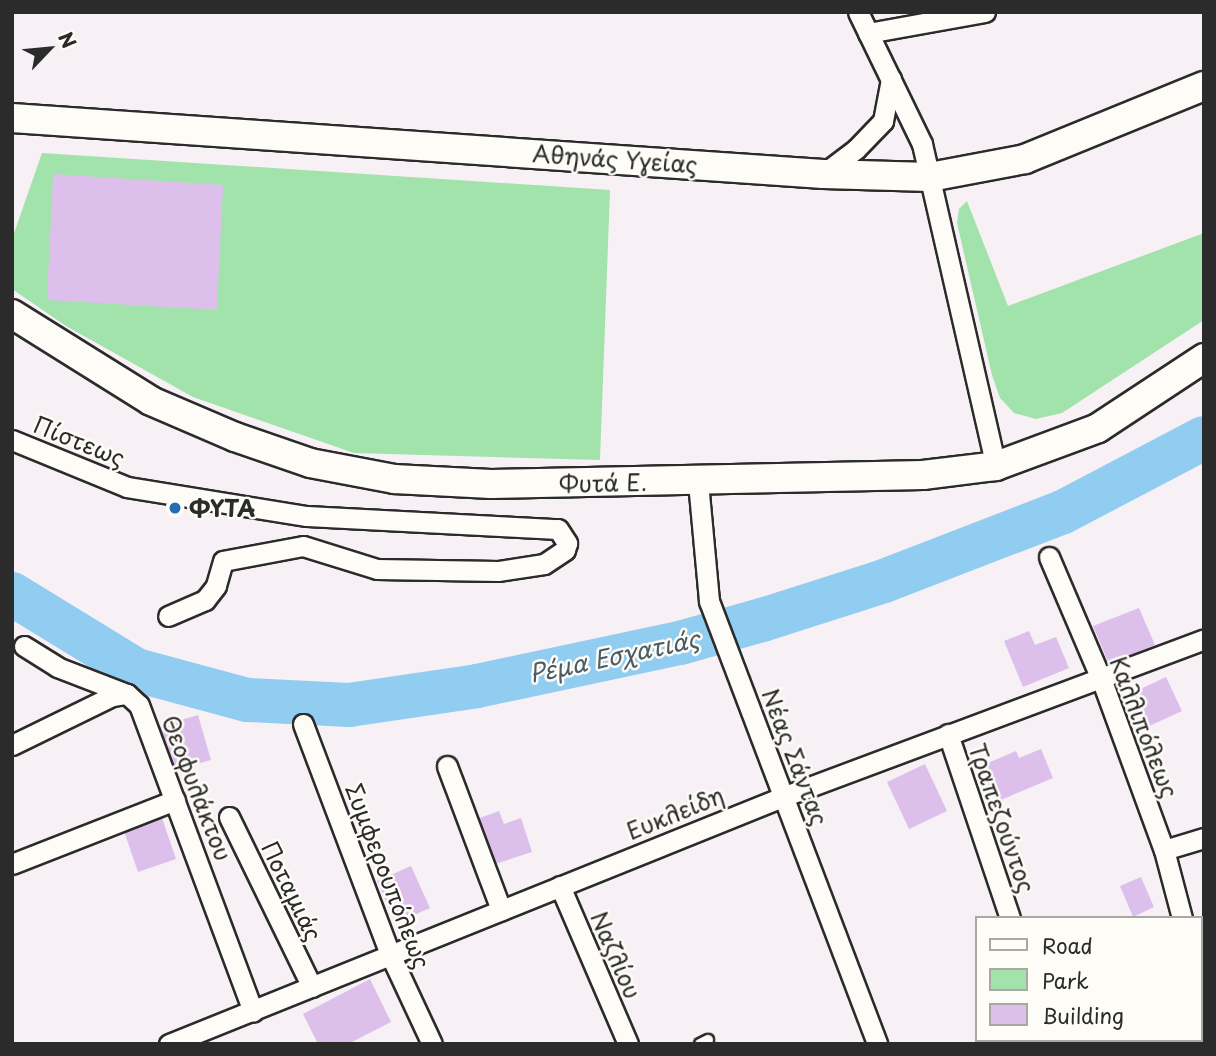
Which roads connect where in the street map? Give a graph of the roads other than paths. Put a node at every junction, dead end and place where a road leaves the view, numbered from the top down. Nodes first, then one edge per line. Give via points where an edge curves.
1 (858, 12) edge
2 (985, 12) edge
3 (868, 33) junction
4 (891, 79) junction
5 (1204, 86) edge
6 (12, 118) edge
7 (823, 174) junction
8 (930, 177) junction
9 (12, 314) edge
10 (1204, 358) edge
11 (12, 440) edge
12 (996, 466) junction
13 (698, 482) junction
14 (1049, 557) dead end
15 (168, 616) dead end
16 (1204, 639) edge
17 (24, 646) dead end
18 (1102, 681) junction
19 (127, 694) junction
20 (303, 724) dead end
21 (948, 734) junction
22 (12, 745) edge
23 (447, 766) dead end
24 (785, 796) junction
25 (175, 800) junction
26 (229, 817) dead end
27 (1204, 838) edge
28 (1164, 850) junction
29 (12, 864) edge
30 (559, 886) junction
31 (501, 910) junction
32 (1009, 916) edge
33 (1181, 916) edge
34 (390, 954) junction
35 (312, 987) junction
36 (253, 1011) junction
37 (169, 1044) edge
38 (432, 1044) edge
39 (628, 1044) edge
40 (877, 1044) edge

1 - 3 street
2 - 3 street
3 - 4 street
4 - 7 street via 883,121
4 - 8 street via 922,144
5 - 8 street, Αθηνάς Υγείας via 1025,159
6 - 7 street, Αθηνάς Υγείας
7 - 8 street, Αθηνάς Υγείας
8 - 12 street
9 - 13 street, Φυτά Ε. via 151,401 310,463 394,479 491,484
10 - 12 street, Φυτά Ε. via 1098,428
11 - 15 street, Πίστεως via 127,487 307,516 558,529 567,543 565,550 544,564 498,571 377,569 303,546 223,562 216,586 205,600
12 - 13 street, Φυτά Ε. via 923,475
13 - 24 street, Νέας Σάντας via 709,601
14 - 18 street, Καλλιπόλεως
16 - 18 street, Ευκλείδη
17 - 19 street via 57,667
18 - 21 street, Ευκλείδη
18 - 28 street, Καλλιπόλεως
19 - 22 street via 112,696
19 - 25 street, Θεοφυλάκτου via 139,705
20 - 34 street, Συμφερουπόλεως
21 - 24 street, Ευκλείδη
21 - 32 street, Τραπεζούντος
23 - 31 street
24 - 30 street, Ευκλείδη
24 - 40 street, Νέας Σάντας
25 - 29 street
25 - 36 street, Θεοφυλάκτου
26 - 35 street, Ποταμιάς
27 - 28 street
28 - 33 street, Καλλιπόλεως
30 - 31 street, Ευκλείδη
30 - 39 street, Ναζλίου
31 - 34 street, Ευκλείδη
34 - 35 street, Ευκλείδη
34 - 38 street, Συμφερουπόλεως
35 - 36 street, Ευκλείδη
36 - 37 street, Ευκλείδη

